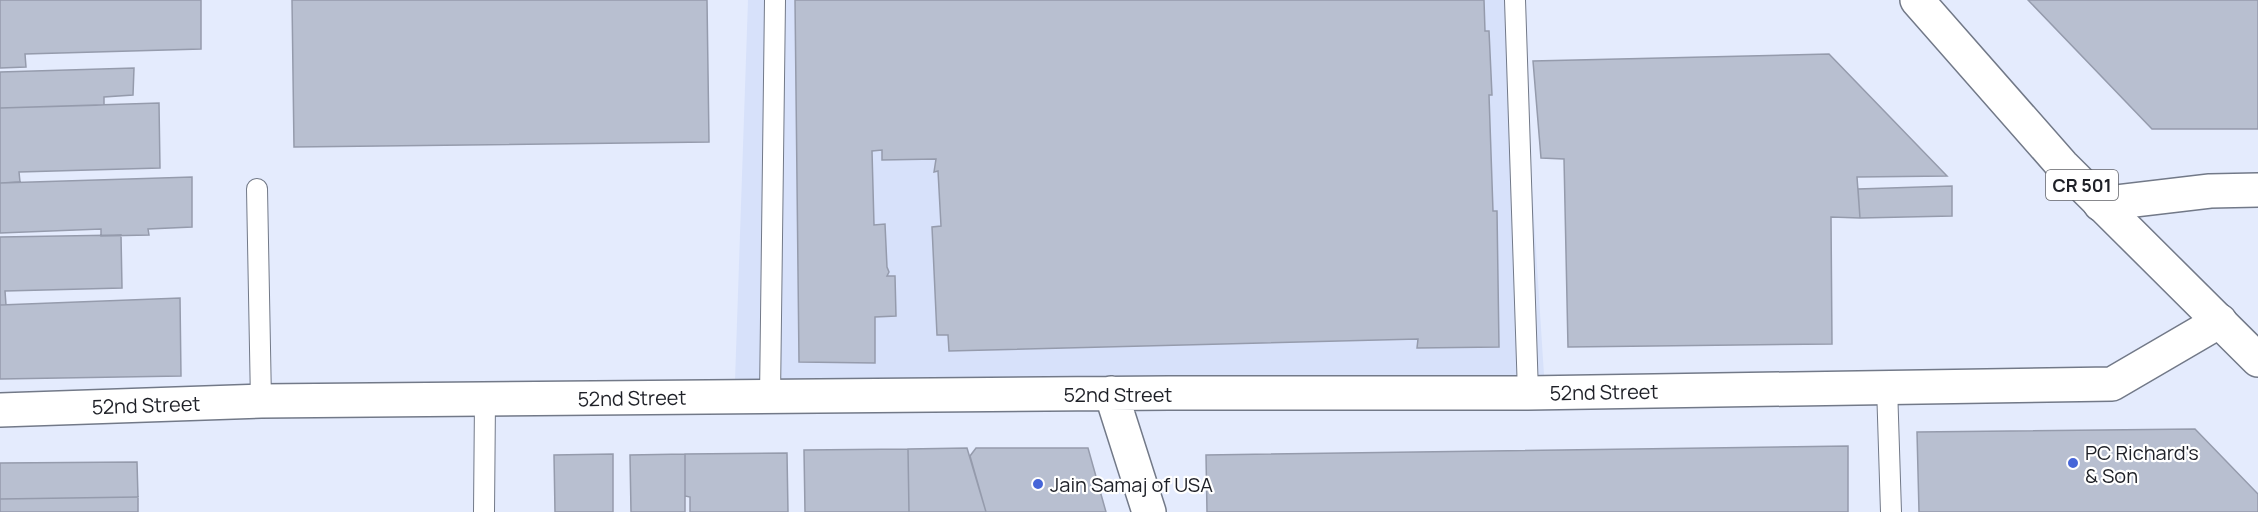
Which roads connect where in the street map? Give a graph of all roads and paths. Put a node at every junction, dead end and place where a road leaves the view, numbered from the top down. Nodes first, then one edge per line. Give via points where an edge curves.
1 (776, 0) edge
2 (1515, 0) edge
3 (1917, 0) edge
4 (257, 189) dead end
5 (2258, 190) edge
6 (2100, 204) junction
7 (2220, 321) junction
8 (2258, 360) edge
9 (1887, 386) junction
10 (1111, 393) junction
11 (1528, 393) junction
12 (770, 397) junction
13 (485, 400) junction
14 (261, 401) junction
15 (0, 410) edge
16 (484, 512) edge
17 (1149, 512) edge
18 (1891, 512) edge

1 - 12 lane
2 - 11 lane
3 - 6 street, CR 501
4 - 14 lane
5 - 6 street via 2210,191
6 - 7 street, CR 501
7 - 8 street, CR 501
7 - 9 street, 52nd Street via 2112,384
9 - 11 street, 52nd Street
9 - 18 lane
10 - 11 street, 52nd Street
10 - 12 street, 52nd Street
10 - 17 street
12 - 13 street, 52nd Street
13 - 14 street, 52nd Street
13 - 16 lane
14 - 15 street, 52nd Street

